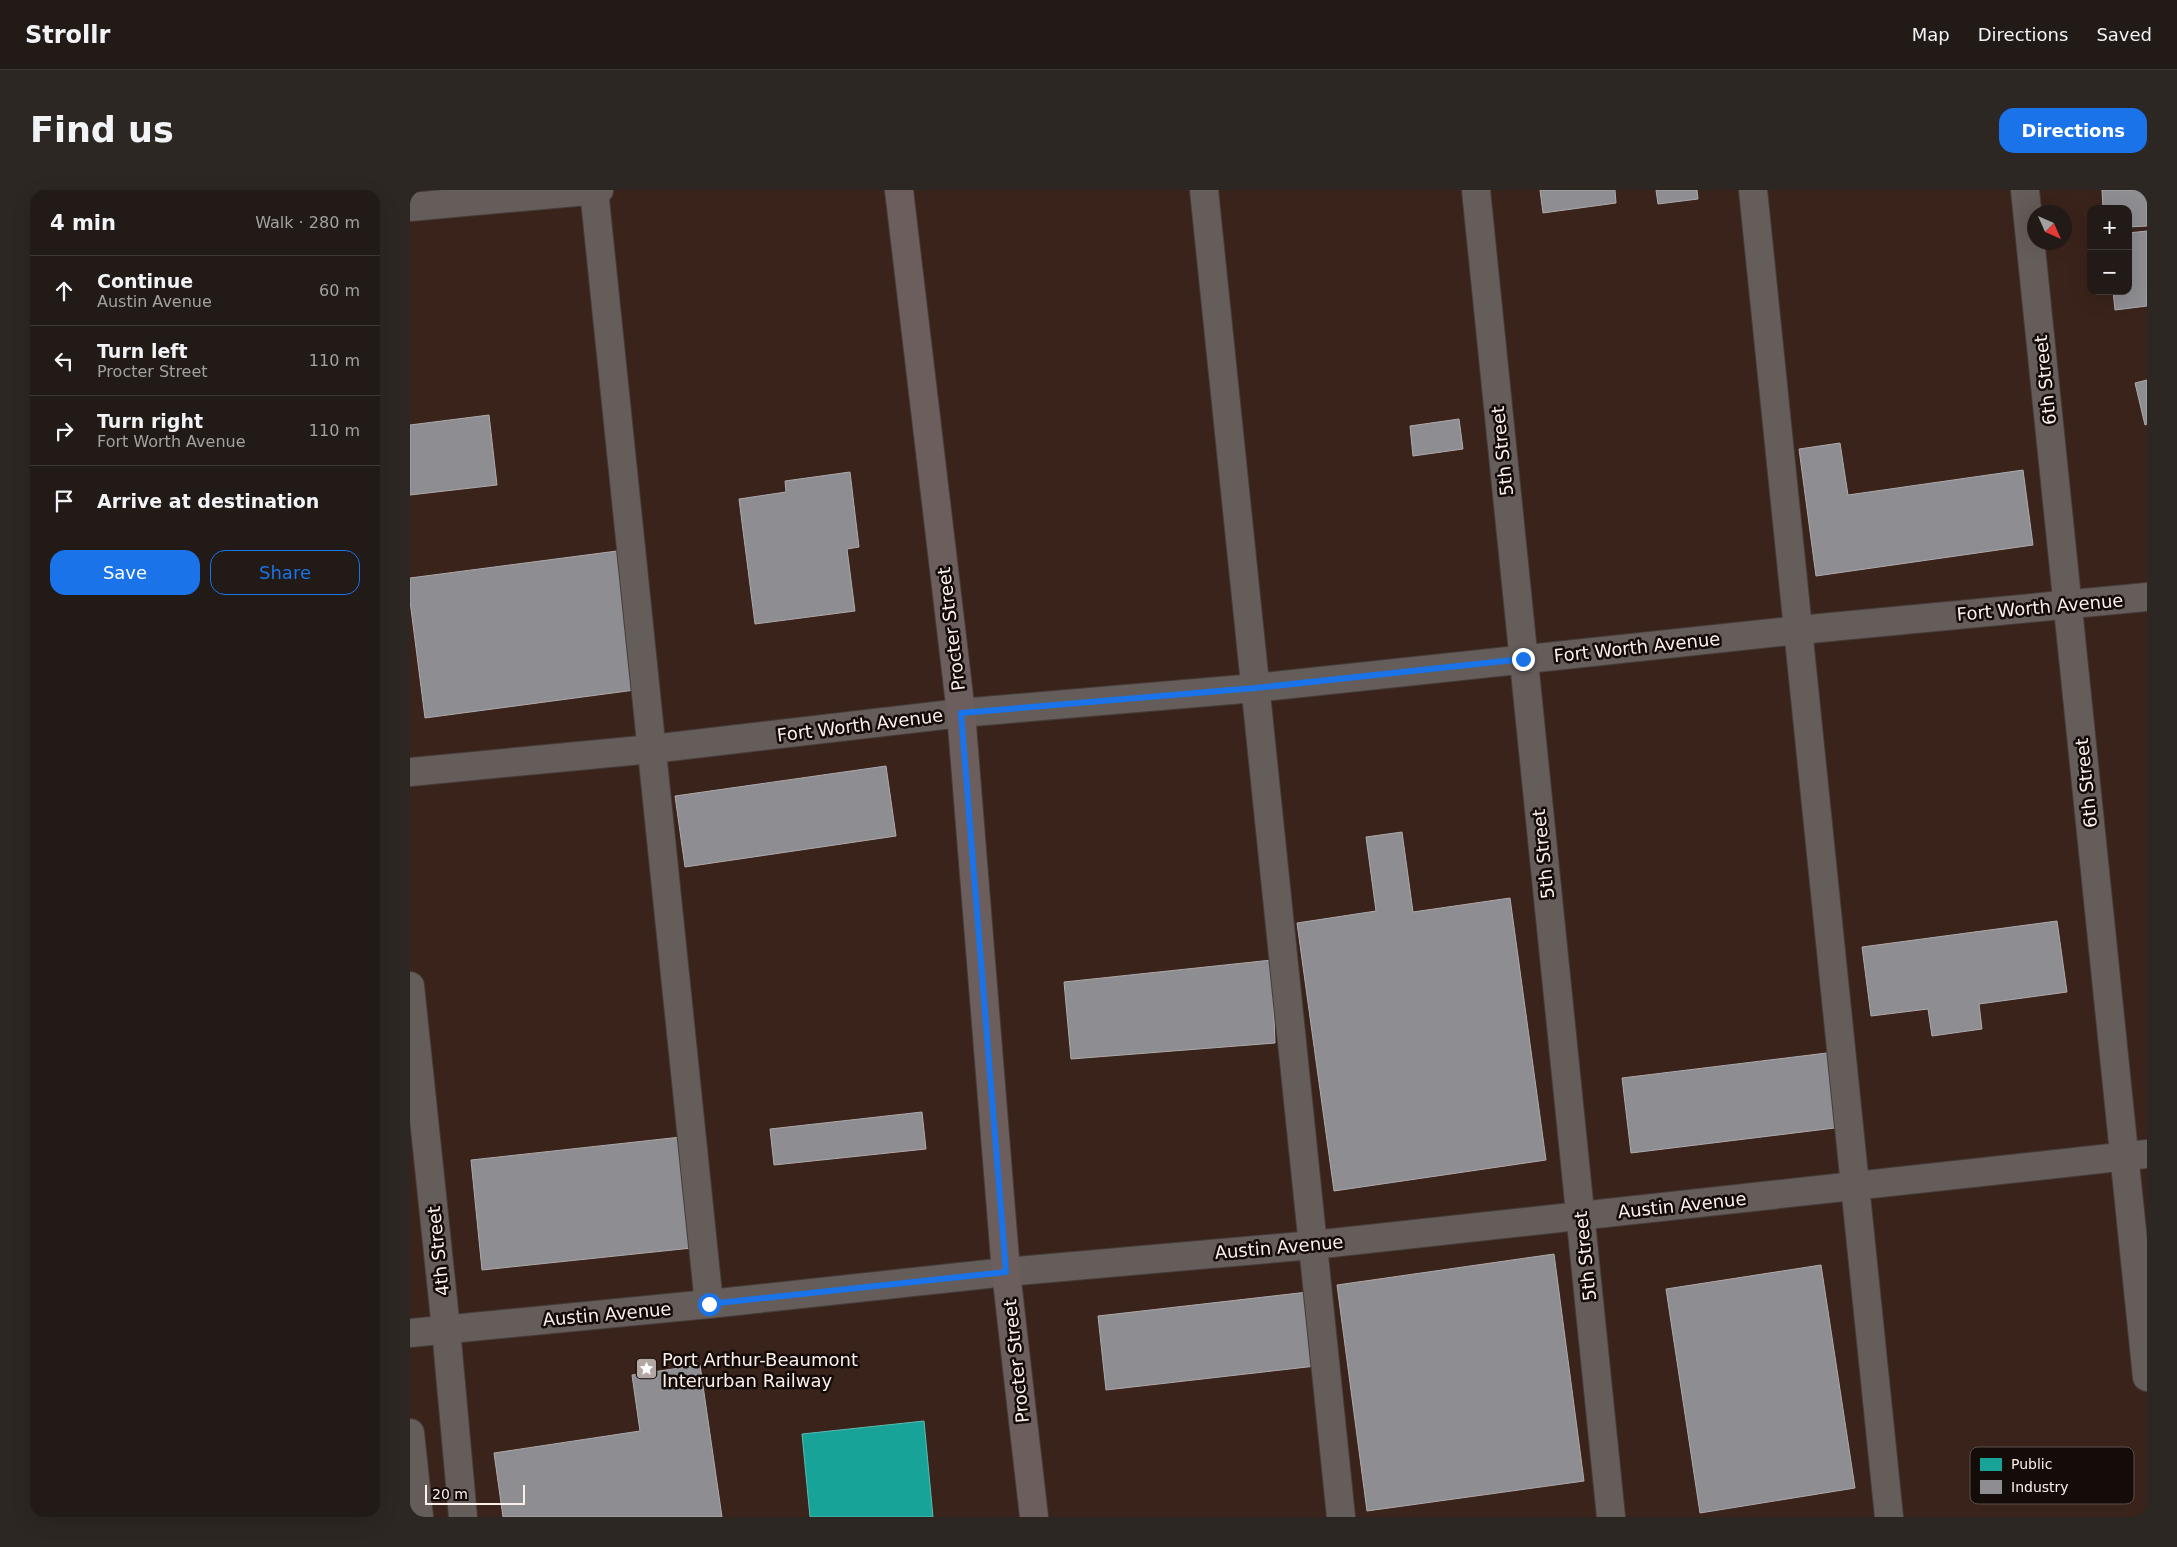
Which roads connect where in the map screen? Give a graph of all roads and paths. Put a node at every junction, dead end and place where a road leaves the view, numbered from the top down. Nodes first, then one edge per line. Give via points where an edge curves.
1 (594, 190) edge
2 (599, 190) edge
3 (899, 190) edge
4 (1204, 190) edge
5 (1476, 190) edge
6 (1753, 190) edge
7 (2025, 190) edge
8 (410, 207) edge
9 (2147, 597) edge
10 (2068, 605) junction
11 (1799, 630) junction
12 (1523, 659) junction
13 (1255, 688) junction
14 (961, 713) junction
15 (652, 749) junction
16 (410, 772) edge
17 (410, 986) edge
18 (2136, 1155) edge
19 (1856, 1186) junction
20 (1580, 1216) junction
21 (1313, 1244) junction
22 (1006, 1272) junction
23 (709, 1304) junction
24 (446, 1329) junction
25 (410, 1333) edge
26 (2147, 1377) edge
27 (410, 1433) edge
28 (419, 1517) edge
29 (463, 1517) edge
30 (1034, 1517) edge
31 (1341, 1517) edge
32 (1611, 1517) edge
33 (1889, 1517) edge

1 - 2 street
1 - 8 street
1 - 15 street
3 - 14 main road, Procter Street
4 - 13 street
5 - 12 street, 5th Street
6 - 11 street
7 - 10 street, 6th Street
9 - 10 street, Fort Worth Avenue
10 - 11 street, Fort Worth Avenue
10 - 18 street, 6th Street
11 - 12 street, Fort Worth Avenue
11 - 19 street
12 - 13 street, Fort Worth Avenue
12 - 20 street, 5th Street
13 - 14 street, Fort Worth Avenue
13 - 21 street
14 - 15 street, Fort Worth Avenue
14 - 22 main road, Procter Street
15 - 16 street, Fort Worth Avenue
15 - 23 street
17 - 24 street, 4th Street
18 - 19 street, Austin Avenue
18 - 26 street, 6th Street
19 - 20 street, Austin Avenue
19 - 33 street
20 - 21 street, Austin Avenue
20 - 32 street, 5th Street
21 - 22 street, Austin Avenue
21 - 31 street
22 - 23 street, Austin Avenue
22 - 30 main road, Procter Street
23 - 24 street, Austin Avenue
24 - 25 street, Austin Avenue
24 - 29 street, 4th Street
27 - 28 street

